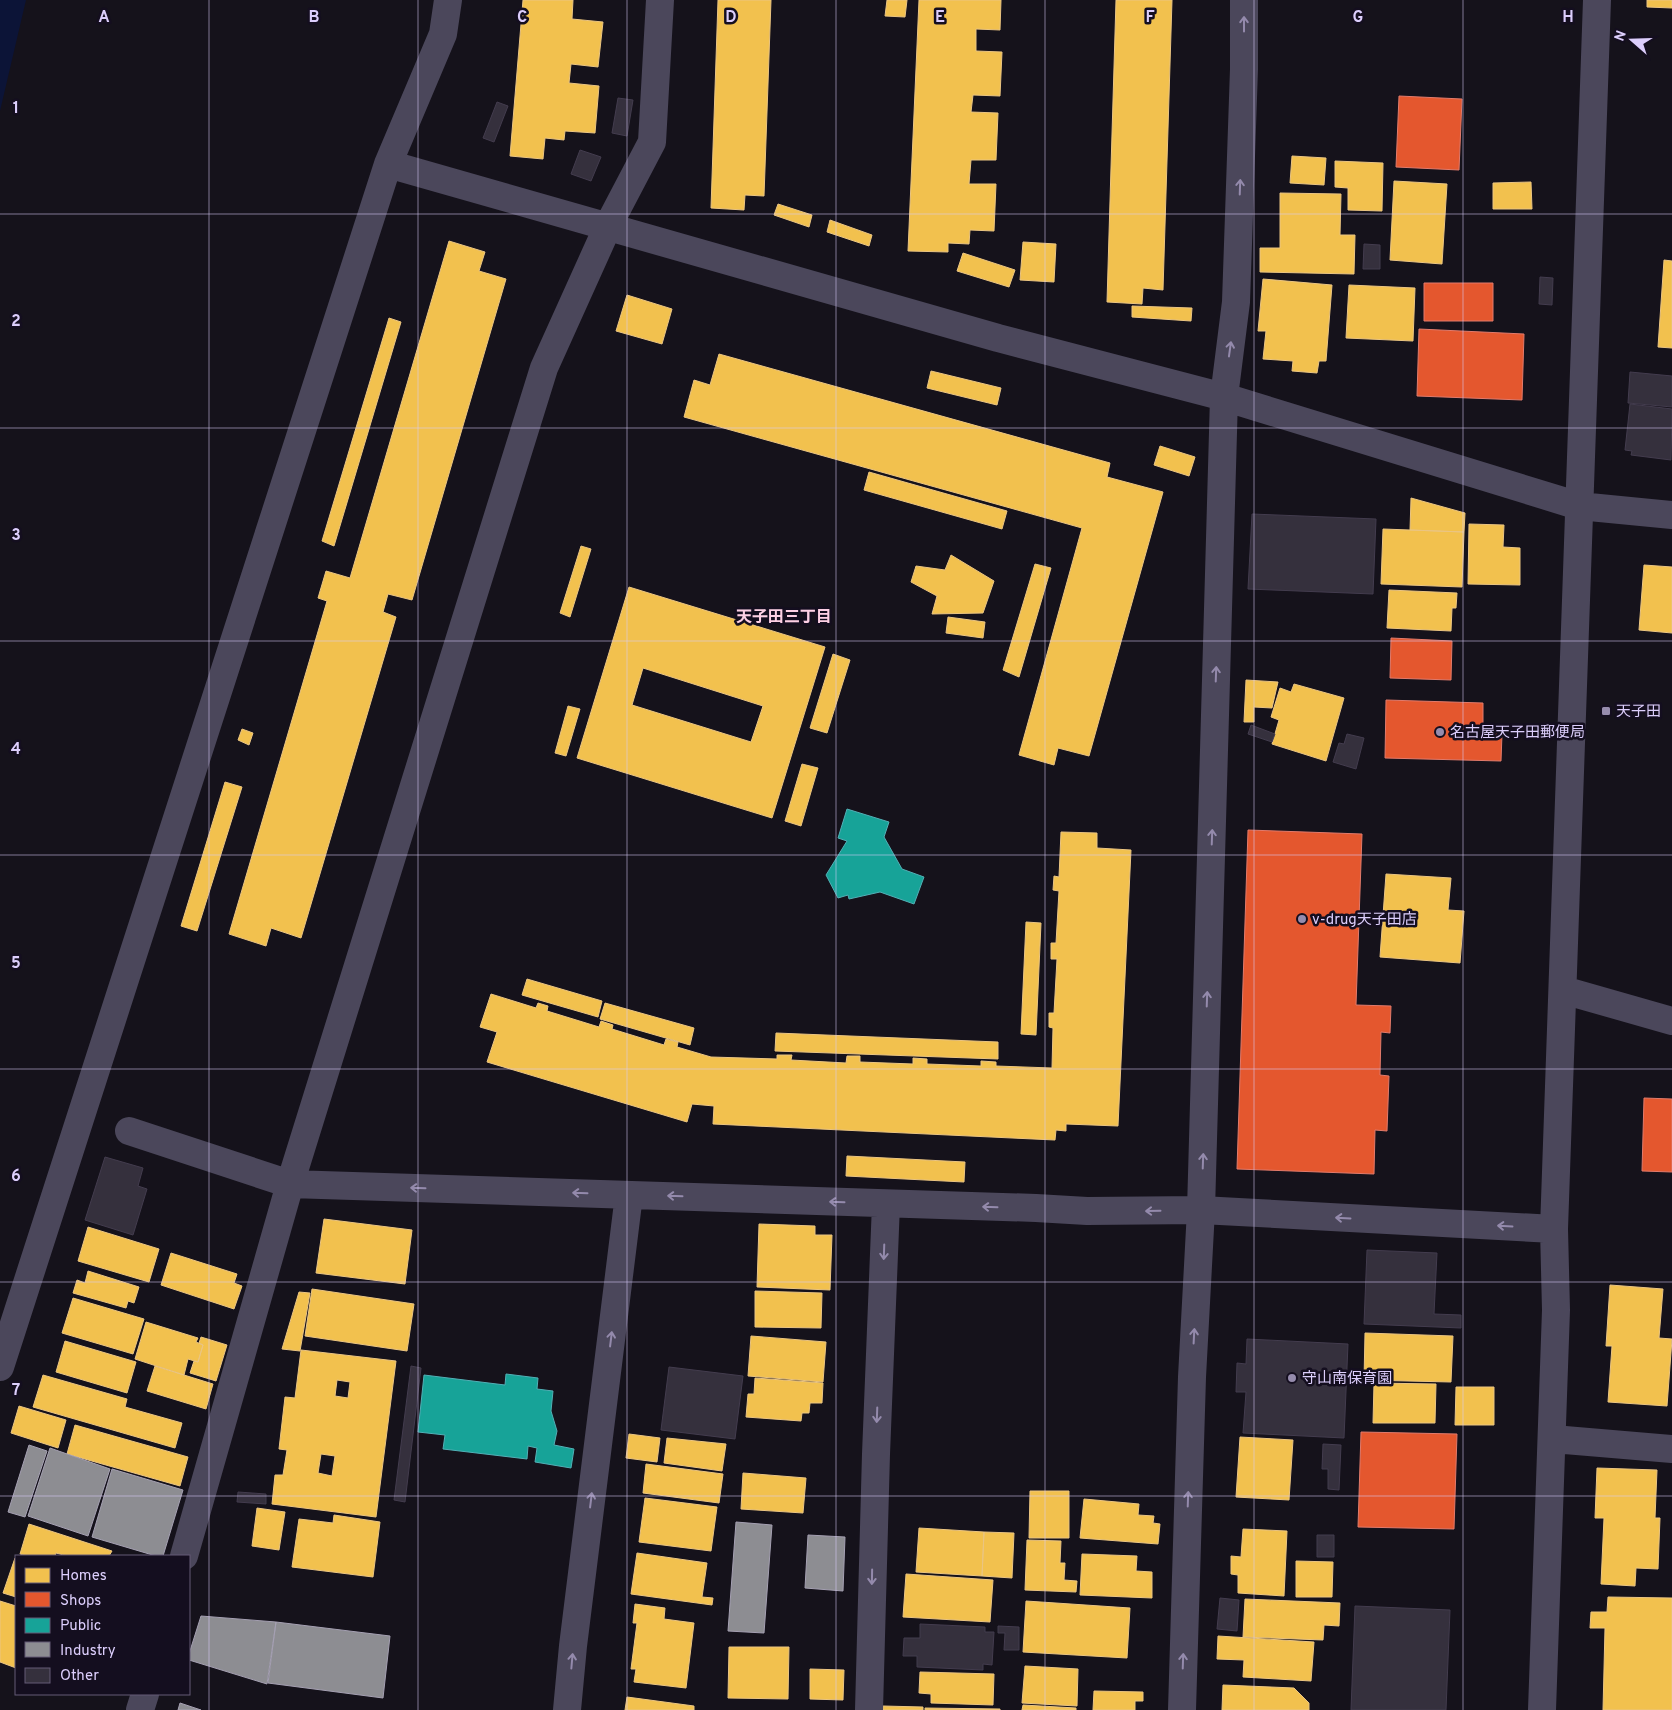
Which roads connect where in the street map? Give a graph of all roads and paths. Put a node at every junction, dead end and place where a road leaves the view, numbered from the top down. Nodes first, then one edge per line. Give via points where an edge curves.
1 (448, 0) edge
2 (660, 0) edge
3 (1244, 0) edge
4 (1597, 0) edge
5 (388, 164) junction
6 (608, 226) junction
7 (1224, 397) junction
8 (1578, 506) junction
9 (1672, 515) edge
10 (1563, 990) junction
11 (1672, 1021) edge
12 (129, 1131) dead end
13 (290, 1184) junction
14 (629, 1194) junction
15 (886, 1204) junction
16 (1201, 1210) junction
17 (1554, 1229) junction
18 (0, 1367) edge
19 (1553, 1439) junction
20 (1672, 1448) edge
21 (184, 1555) edge
22 (145, 1695) edge
23 (140, 1710) edge
24 (568, 1710) edge
25 (869, 1710) edge
26 (1182, 1710) edge
27 (1542, 1710) edge

1 - 5 street via 443,34
2 - 6 street via 652,142
7 -> 3 street via 1236,302
4 - 8 street
5 - 6 street
5 - 18 street
6 - 7 street via 998,338
6 - 13 street via 544,368
7 - 8 street
16 -> 7 street
8 - 9 street
8 - 10 street
10 - 11 street
10 - 17 street
12 - 13 street
14 -> 13 street
13 - 21 street
15 -> 14 street
24 -> 14 street
16 -> 15 street via 1086,1211
15 -> 25 street
17 -> 16 street
26 -> 16 street via 1192,1377
17 - 19 street
19 - 20 street
19 - 27 street
22 - 23 street

